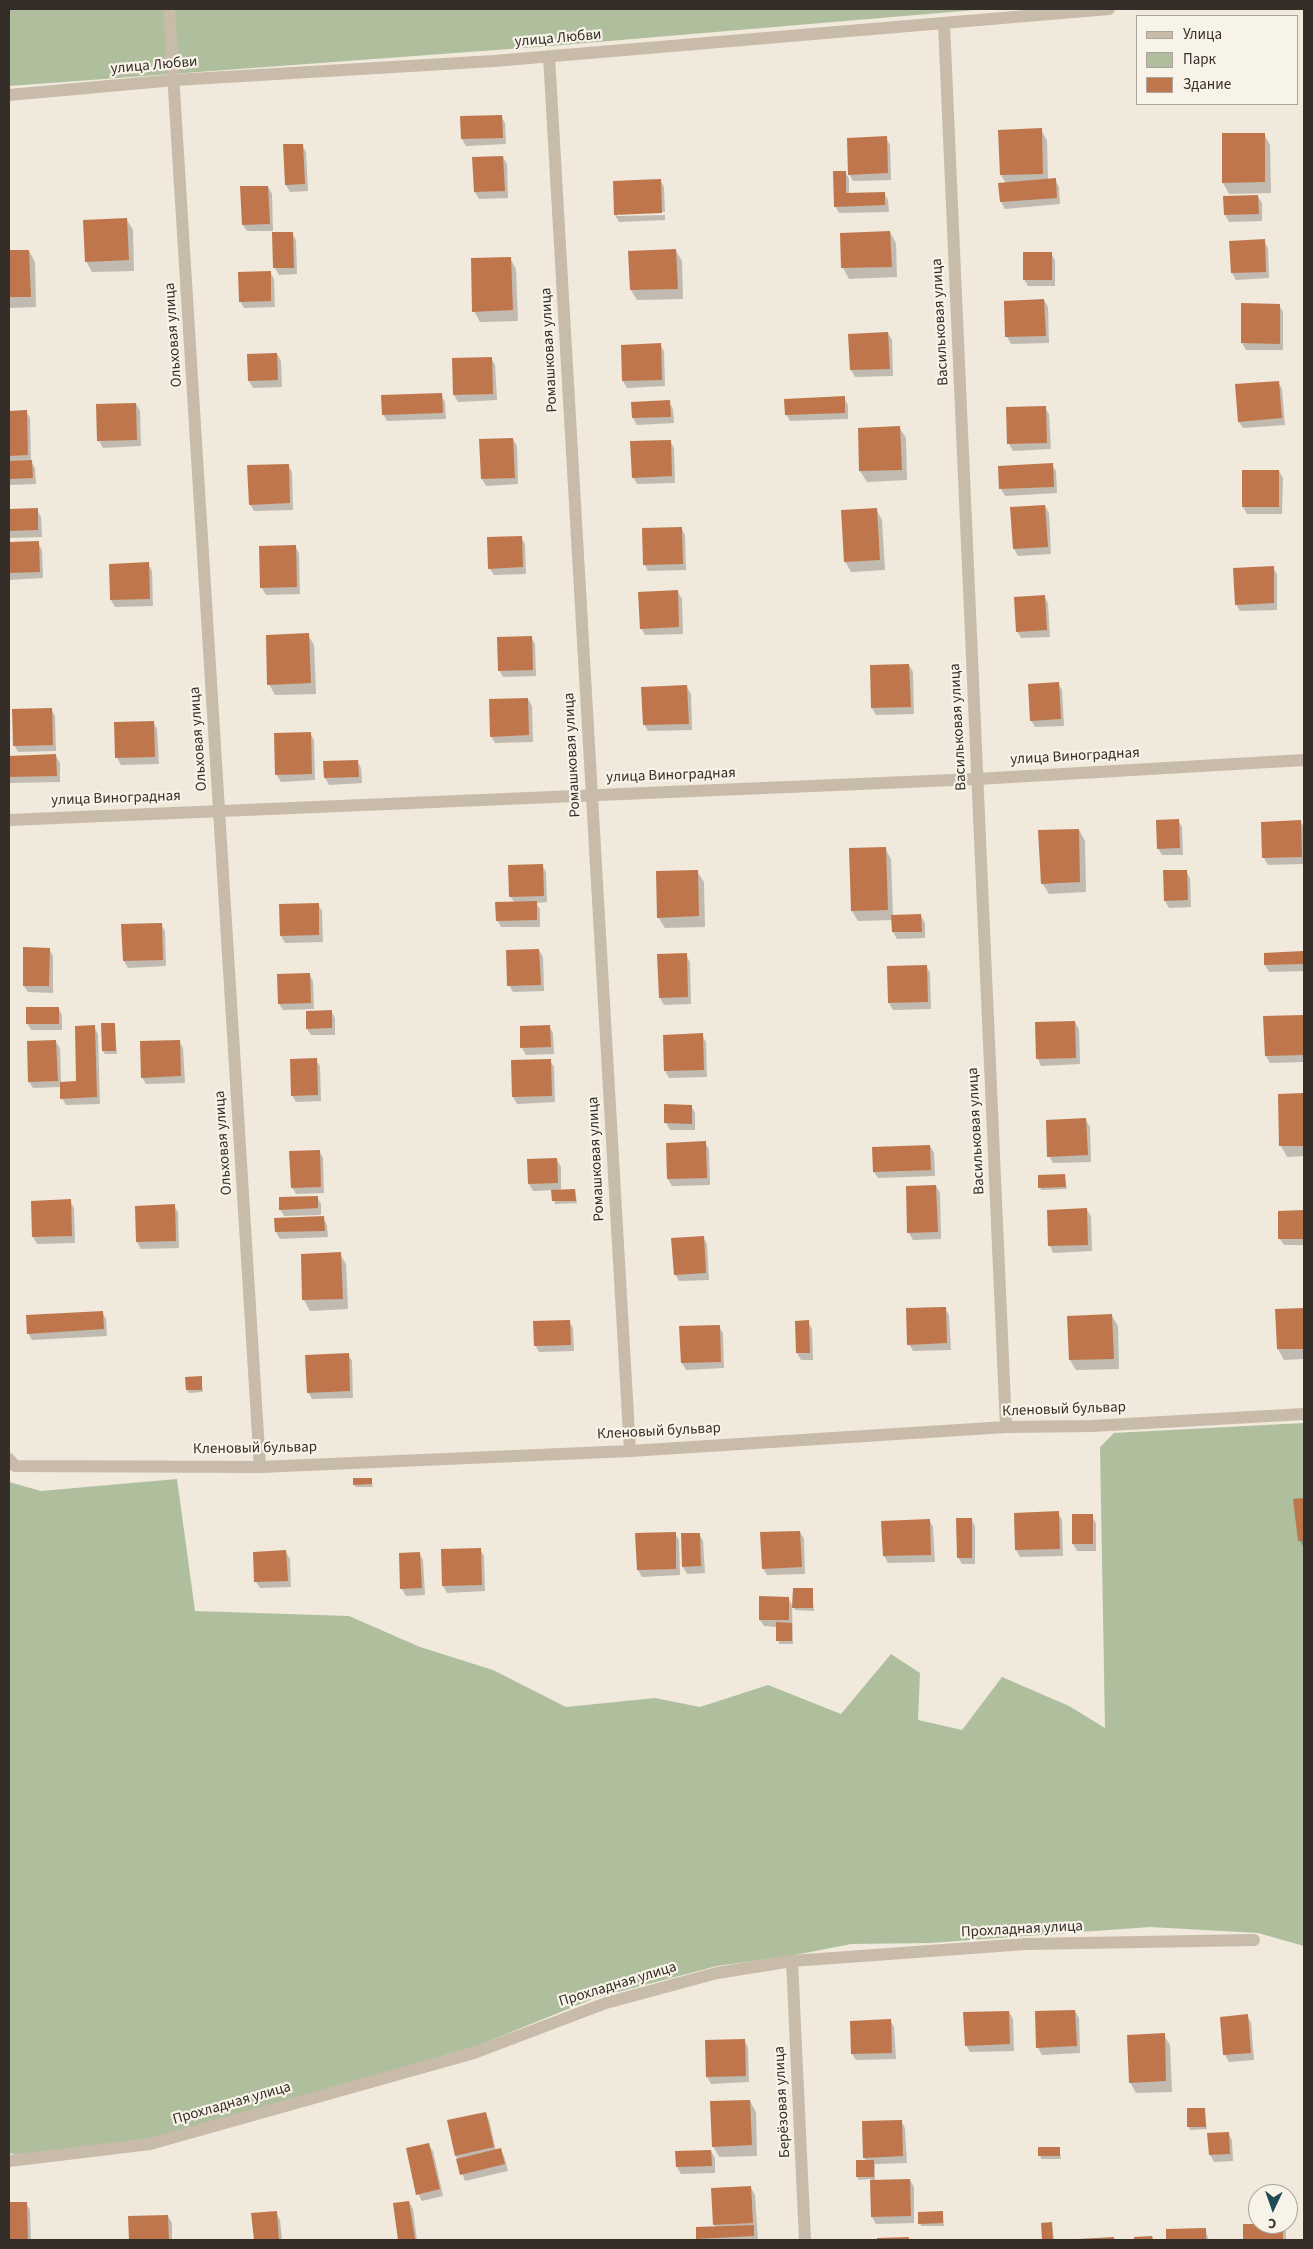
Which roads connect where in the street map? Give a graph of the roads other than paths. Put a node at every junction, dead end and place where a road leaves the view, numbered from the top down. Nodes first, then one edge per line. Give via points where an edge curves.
1 (169, 9) edge
2 (1109, 9) edge
3 (944, 24) junction
4 (549, 56) junction
5 (175, 80) junction
6 (9, 95) edge
7 (1304, 760) edge
8 (977, 779) junction
9 (592, 796) junction
10 (220, 811) junction
11 (9, 820) edge
12 (1304, 1414) edge
13 (1006, 1427) junction
14 (630, 1451) junction
15 (12, 1462) edge
16 (260, 1467) junction
17 (1254, 1940) dead end
18 (792, 1961) junction
19 (9, 2161) edge
20 (805, 2240) edge

1 - 5 street, Ольховая улица
2 - 3 street, улица Любви
3 - 4 street, улица Любви
3 - 8 street, Васильковая улица
4 - 5 street, улица Любви
4 - 9 street, Ромашковая улица
5 - 6 street, улица Любви
5 - 10 street, Ольховая улица
7 - 8 street, улица Виноградная
8 - 9 street, улица Виноградная
8 - 13 street, Васильковая улица
9 - 10 street, улица Виноградная
9 - 14 street, Ромашковая улица
10 - 11 street, улица Виноградная
10 - 16 street, Ольховая улица
12 - 13 street, Кленовый бульвар via 1092,1426
13 - 14 street, Кленовый бульвар
14 - 16 street, Кленовый бульвар
15 - 16 street, Кленовый бульвар
17 - 18 street, Прохладная улица via 1026,1944
18 - 19 street, Прохладная улица via 717,1973 606,2003 474,2053 150,2144
18 - 20 street, Берёзовая улица

